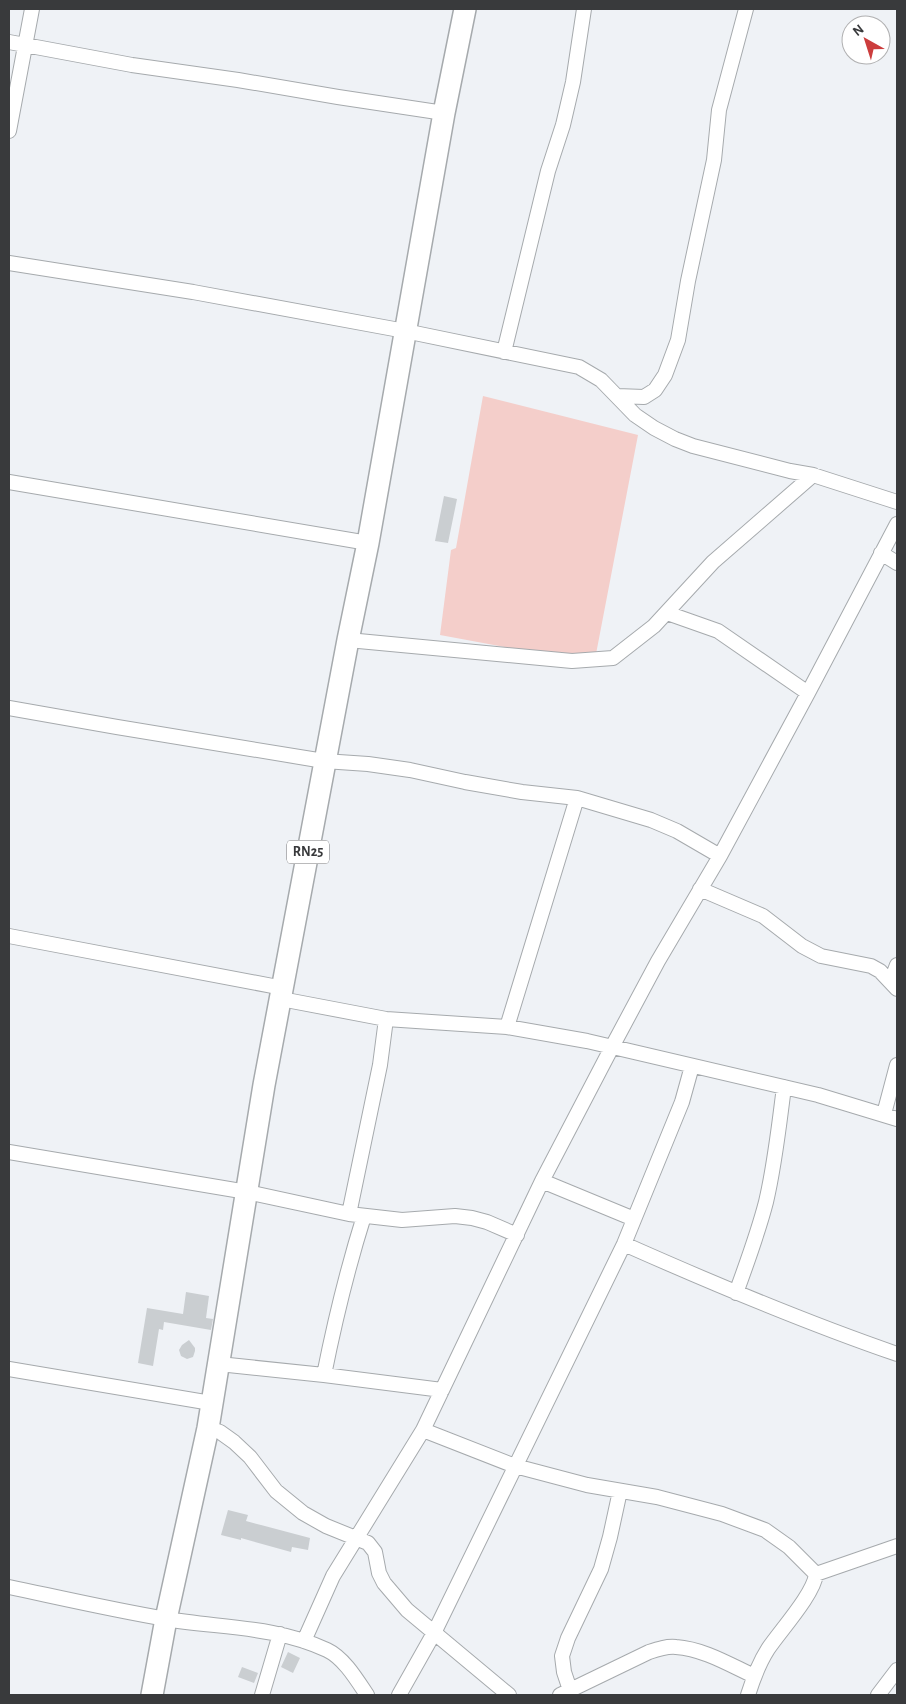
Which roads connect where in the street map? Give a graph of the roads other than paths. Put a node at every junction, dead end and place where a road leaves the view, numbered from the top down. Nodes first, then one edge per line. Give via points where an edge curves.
1 (32, 9) edge
2 (465, 9) edge
3 (584, 9) edge
4 (746, 9) edge
5 (9, 42) edge
6 (26, 45) junction
7 (444, 113) junction
8 (9, 131) edge
9 (9, 263) edge
10 (405, 331) junction
11 (504, 352) junction
12 (616, 396) junction
13 (813, 475) junction
14 (9, 482) edge
15 (897, 502) edge
16 (897, 524) edge
17 (368, 543) junction
18 (881, 553) junction
19 (897, 562) edge
20 (668, 613) junction
21 (348, 640) junction
22 (808, 693) junction
23 (9, 708) edge
24 (324, 761) junction
25 (577, 798) junction
26 (720, 856) junction
27 (700, 889) junction
28 (9, 936) edge
29 (897, 965) edge
30 (894, 985) edge
31 (282, 993) junction
32 (386, 1019) junction
33 (506, 1027) junction
34 (612, 1047) junction
35 (897, 1065) edge
36 (692, 1066) junction
37 (784, 1087) junction
38 (891, 1117) edge
39 (9, 1152) edge
40 (542, 1181) junction
41 (247, 1192) junction
42 (349, 1214) junction
43 (364, 1216) junction
44 (634, 1219) junction
45 (517, 1235) junction
46 (624, 1244) junction
47 (736, 1294) junction
48 (897, 1354) edge
49 (219, 1364) junction
50 (9, 1369) edge
51 (324, 1375) junction
52 (442, 1390) junction
53 (211, 1403) junction
54 (208, 1428) junction
55 (423, 1430) junction
56 (515, 1466) junction
57 (620, 1491) junction
58 (357, 1538) junction
59 (897, 1546) edge
60 (816, 1574) junction
61 (9, 1587) edge
62 (166, 1619) junction
63 (434, 1633) junction
64 (280, 1634) junction
65 (304, 1641) junction
66 (897, 1670) edge
67 (754, 1676) junction
68 (565, 1693) edge
69 (152, 1695) edge
70 (262, 1695) edge
71 (367, 1695) edge
72 (399, 1695) edge
73 (509, 1695) edge
74 (748, 1695) edge
75 (878, 1695) edge

1 - 6 street
2 - 7 main road, RN25
3 - 11 street via 571,91
4 - 12 street via 719,110 714,160 678,340 665,375 655,390 644,397
5 - 6 street
6 - 7 street
6 - 8 street
7 - 10 main road, RN25
9 - 10 street via 193,292
10 - 11 street
10 - 17 main road, RN25
11 - 12 street via 579,367 601,380
12 - 13 street via 635,415 675,439 790,472
13 - 15 street
13 - 20 street via 713,562
14 - 17 street
16 - 18 street
17 - 21 main road, RN25
18 - 19 street
18 - 22 street
20 - 21 street via 613,658 572,661
20 - 22 street via 718,631
21 - 24 main road, RN25
22 - 26 street
23 - 24 street
24 - 25 street via 410,770 522,792
24 - 31 main road, RN25
25 - 26 street via 651,820
25 - 33 street
26 - 27 street
27 - 30 street via 763,916 802,946 821,956 871,966
27 - 34 street
28 - 31 street
29 - 30 street
31 - 32 street
31 - 41 main road, RN25
32 - 33 street
32 - 42 street via 380,1065
33 - 34 street
34 - 36 street
34 - 40 street
35 - 38 street
36 - 37 street
36 - 44 street via 682,1102
37 - 38 street
37 - 47 street via 766,1203
39 - 41 street
40 - 44 street
40 - 45 street
41 - 42 street
41 - 49 main road, RN25
42 - 43 street
43 - 45 street via 402,1220 472,1218
43 - 51 street via 350,1258
44 - 46 street
45 - 52 street
46 - 47 street
46 - 56 street
47 - 48 street
49 - 51 street
49 - 53 main road, RN25
50 - 53 street
51 - 52 street
52 - 55 street
53 - 54 main road, RN25
54 - 58 street via 234,1442 276,1491 303,1513
54 - 62 main road, RN25
55 - 56 street
55 - 58 street
56 - 57 street
56 - 63 street
57 - 60 street via 722,1514 765,1530 790,1547
57 - 68 street via 601,1569 562,1656
58 - 63 street via 375,1552 384,1583 407,1610
58 - 65 street via 333,1576
59 - 60 street
60 - 67 street via 816,1579
61 - 62 street
62 - 64 street
62 - 69 main road, RN25
63 - 72 street
63 - 73 street
64 - 65 street
64 - 70 street
65 - 71 street via 329,1651 342,1662
66 - 75 street
67 - 68 street via 708,1654 676,1647 663,1648
67 - 74 street

